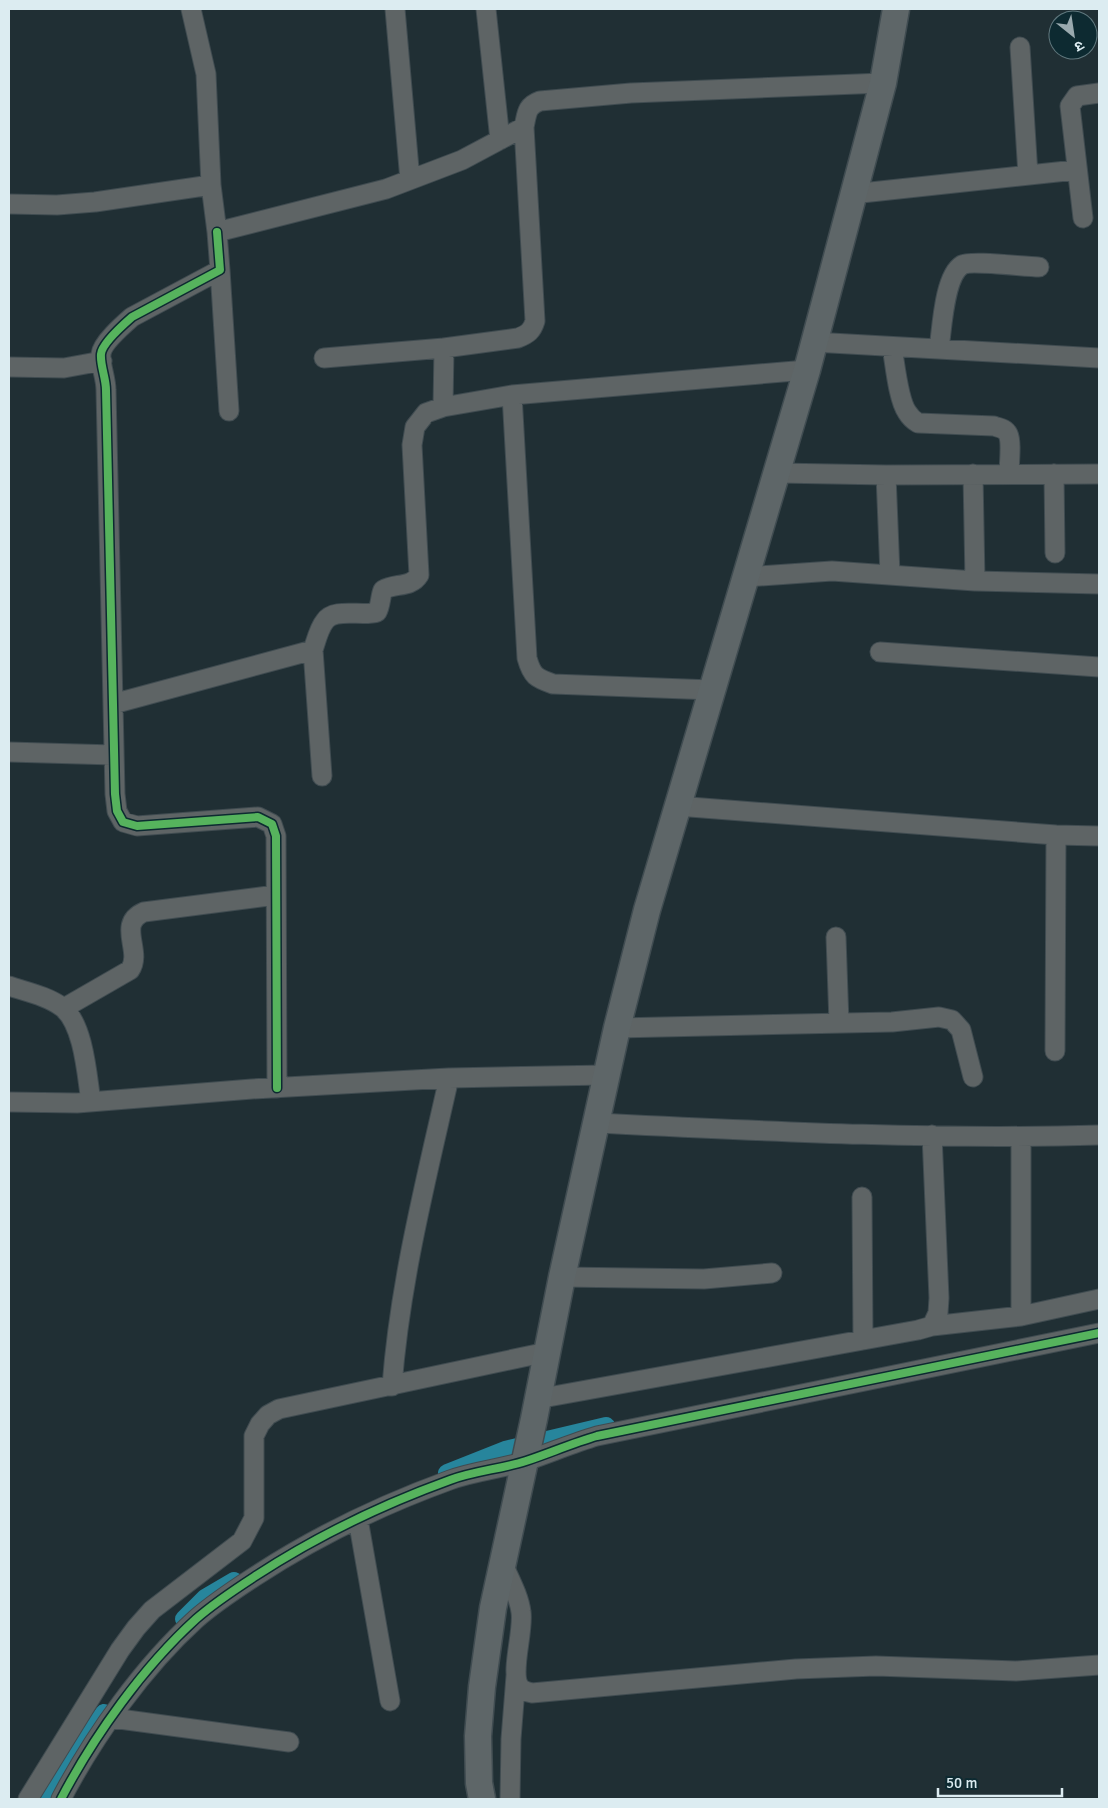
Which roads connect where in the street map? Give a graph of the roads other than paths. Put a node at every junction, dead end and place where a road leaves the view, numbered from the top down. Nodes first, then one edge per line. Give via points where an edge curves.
1 (191, 9) edge
2 (396, 9) edge
3 (486, 9) edge
4 (896, 9) edge
5 (1020, 47) dead end
6 (882, 83) junction
7 (1099, 93) edge
8 (524, 127) junction
9 (500, 140) junction
10 (1076, 170) junction
11 (1028, 175) junction
12 (410, 180) junction
13 (211, 185) junction
14 (852, 194) junction
15 (9, 204) edge
16 (1083, 218) dead end
17 (217, 232) junction
18 (1039, 267) dead end
19 (220, 270) junction
20 (813, 342) junction
21 (892, 347) junction
22 (444, 348) junction
23 (939, 349) junction
24 (324, 358) dead end
25 (1099, 358) edge
26 (102, 360) junction
27 (9, 367) edge
28 (807, 370) junction
29 (512, 395) junction
30 (443, 406) junction
31 (229, 412) dead end
32 (778, 473) junction
33 (973, 474) junction
34 (1009, 474) junction
35 (1054, 474) junction
36 (1099, 474) edge
37 (886, 475) junction
38 (1054, 553) dead end
39 (890, 574) junction
40 (746, 576) junction
41 (975, 581) junction
42 (1099, 584) edge
43 (313, 650) junction
44 (880, 652) dead end
45 (1099, 667) edge
46 (712, 690) junction
47 (113, 704) junction
48 (9, 752) edge
49 (114, 755) junction
50 (322, 776) dead end
51 (676, 806) junction
52 (1056, 835) junction
53 (1099, 836) edge
54 (276, 895) junction
55 (836, 937) dead end
56 (9, 986) edge
57 (64, 1008) junction
58 (839, 1023) junction
59 (617, 1028) junction
60 (1055, 1052) dead end
61 (606, 1075) junction
62 (973, 1077) dead end
63 (449, 1078) junction
64 (277, 1088) junction
65 (9, 1102) edge
66 (92, 1102) junction
67 (596, 1123) junction
68 (932, 1135) junction
69 (1099, 1135) edge
70 (1021, 1137) junction
71 (862, 1197) dead end
72 (772, 1273) dead end
73 (562, 1277) junction
74 (1099, 1299) edge
75 (1021, 1316) junction
76 (932, 1326) junction
77 (1099, 1333) edge
78 (863, 1340) junction
79 (548, 1352) junction
80 (392, 1386) junction
81 (536, 1409) junction
82 (526, 1457) junction
83 (358, 1519) junction
84 (503, 1564) junction
85 (1099, 1665) edge
86 (516, 1675) junction
87 (390, 1701) dead end
88 (112, 1718) junction
89 (289, 1742) dead end
90 (28, 1799) edge
91 (61, 1799) edge
92 (482, 1799) edge
93 (510, 1799) edge

1 - 13 street via 206,74
2 - 12 street
3 - 9 street
4 - 6 main road
5 - 11 street
6 - 8 street via 631,93 540,101 527,111
6 - 14 main road
7 - 10 street via 1077,96 1070,106
8 - 9 street
8 - 22 street via 533,328 518,338
9 - 12 street via 462,160
10 - 11 street
10 - 16 street
11 - 14 street
12 - 17 street
13 - 15 street via 95,202
13 - 17 street
14 - 20 main road
17 - 19 street
18 - 23 street via 963,264 949,282
19 - 26 street via 132,317 102,350
19 - 31 street
20 - 21 street
20 - 28 main road
21 - 23 street
21 - 34 street via 902,399 911,419 918,423 1003,429 1009,440
22 - 24 street
22 - 30 street
23 - 25 street
26 - 27 street via 64,368
26 - 47 street via 106,390
28 - 29 street
28 - 32 main road
29 - 30 street
29 - 46 street via 531,672 553,684
30 - 43 street via 426,414 414,427 412,445 419,575 411,584 383,590 378,612 328,617
32 - 37 street
32 - 40 main road
33 - 34 street
33 - 37 street
33 - 41 street
34 - 35 street
35 - 36 street
35 - 38 street
37 - 39 street
39 - 40 street via 832,572
39 - 41 street
40 - 46 main road
41 - 42 street
43 - 47 street
43 - 50 street
44 - 45 street
46 - 51 main road
47 - 49 street
48 - 49 street
49 - 54 street via 117,811 124,822 137,826 258,817 272,824 276,836
51 - 52 street
51 - 59 main road
52 - 53 street
52 - 60 street
54 - 57 street via 138,914 130,925 134,959 130,970
54 - 64 street
55 - 58 street
56 - 57 street via 48,998
57 - 66 street via 76,1026
58 - 59 street
58 - 62 street via 939,1017 952,1020 961,1030
59 - 61 main road
61 - 63 street
61 - 67 main road
63 - 64 street
63 - 80 street via 401,1304
64 - 66 street
65 - 66 street
67 - 68 street
67 - 73 main road
68 - 70 street
68 - 76 street via 939,1298 938,1313
69 - 70 street
70 - 75 street
71 - 78 street
72 - 73 street via 704,1279
73 - 79 main road
74 - 75 street
75 - 76 street
76 - 78 street
77 - 82 street via 597,1436
78 - 81 street
79 - 80 street
79 - 81 main road
80 - 90 street via 279,1409 260,1424 254,1436 254,1518 250,1529 242,1541 152,1610 136,1628
81 - 82 main road
82 - 83 street via 450,1480
82 - 84 main road
83 - 87 street
83 - 88 street via 278,1561 197,1618 172,1642
84 - 86 street via 522,1614
84 - 92 main road via 482,1687 478,1736
85 - 86 street via 1016,1670 876,1666 796,1669 532,1693 522,1691
86 - 93 street
88 - 89 street
88 - 91 street via 76,1770

